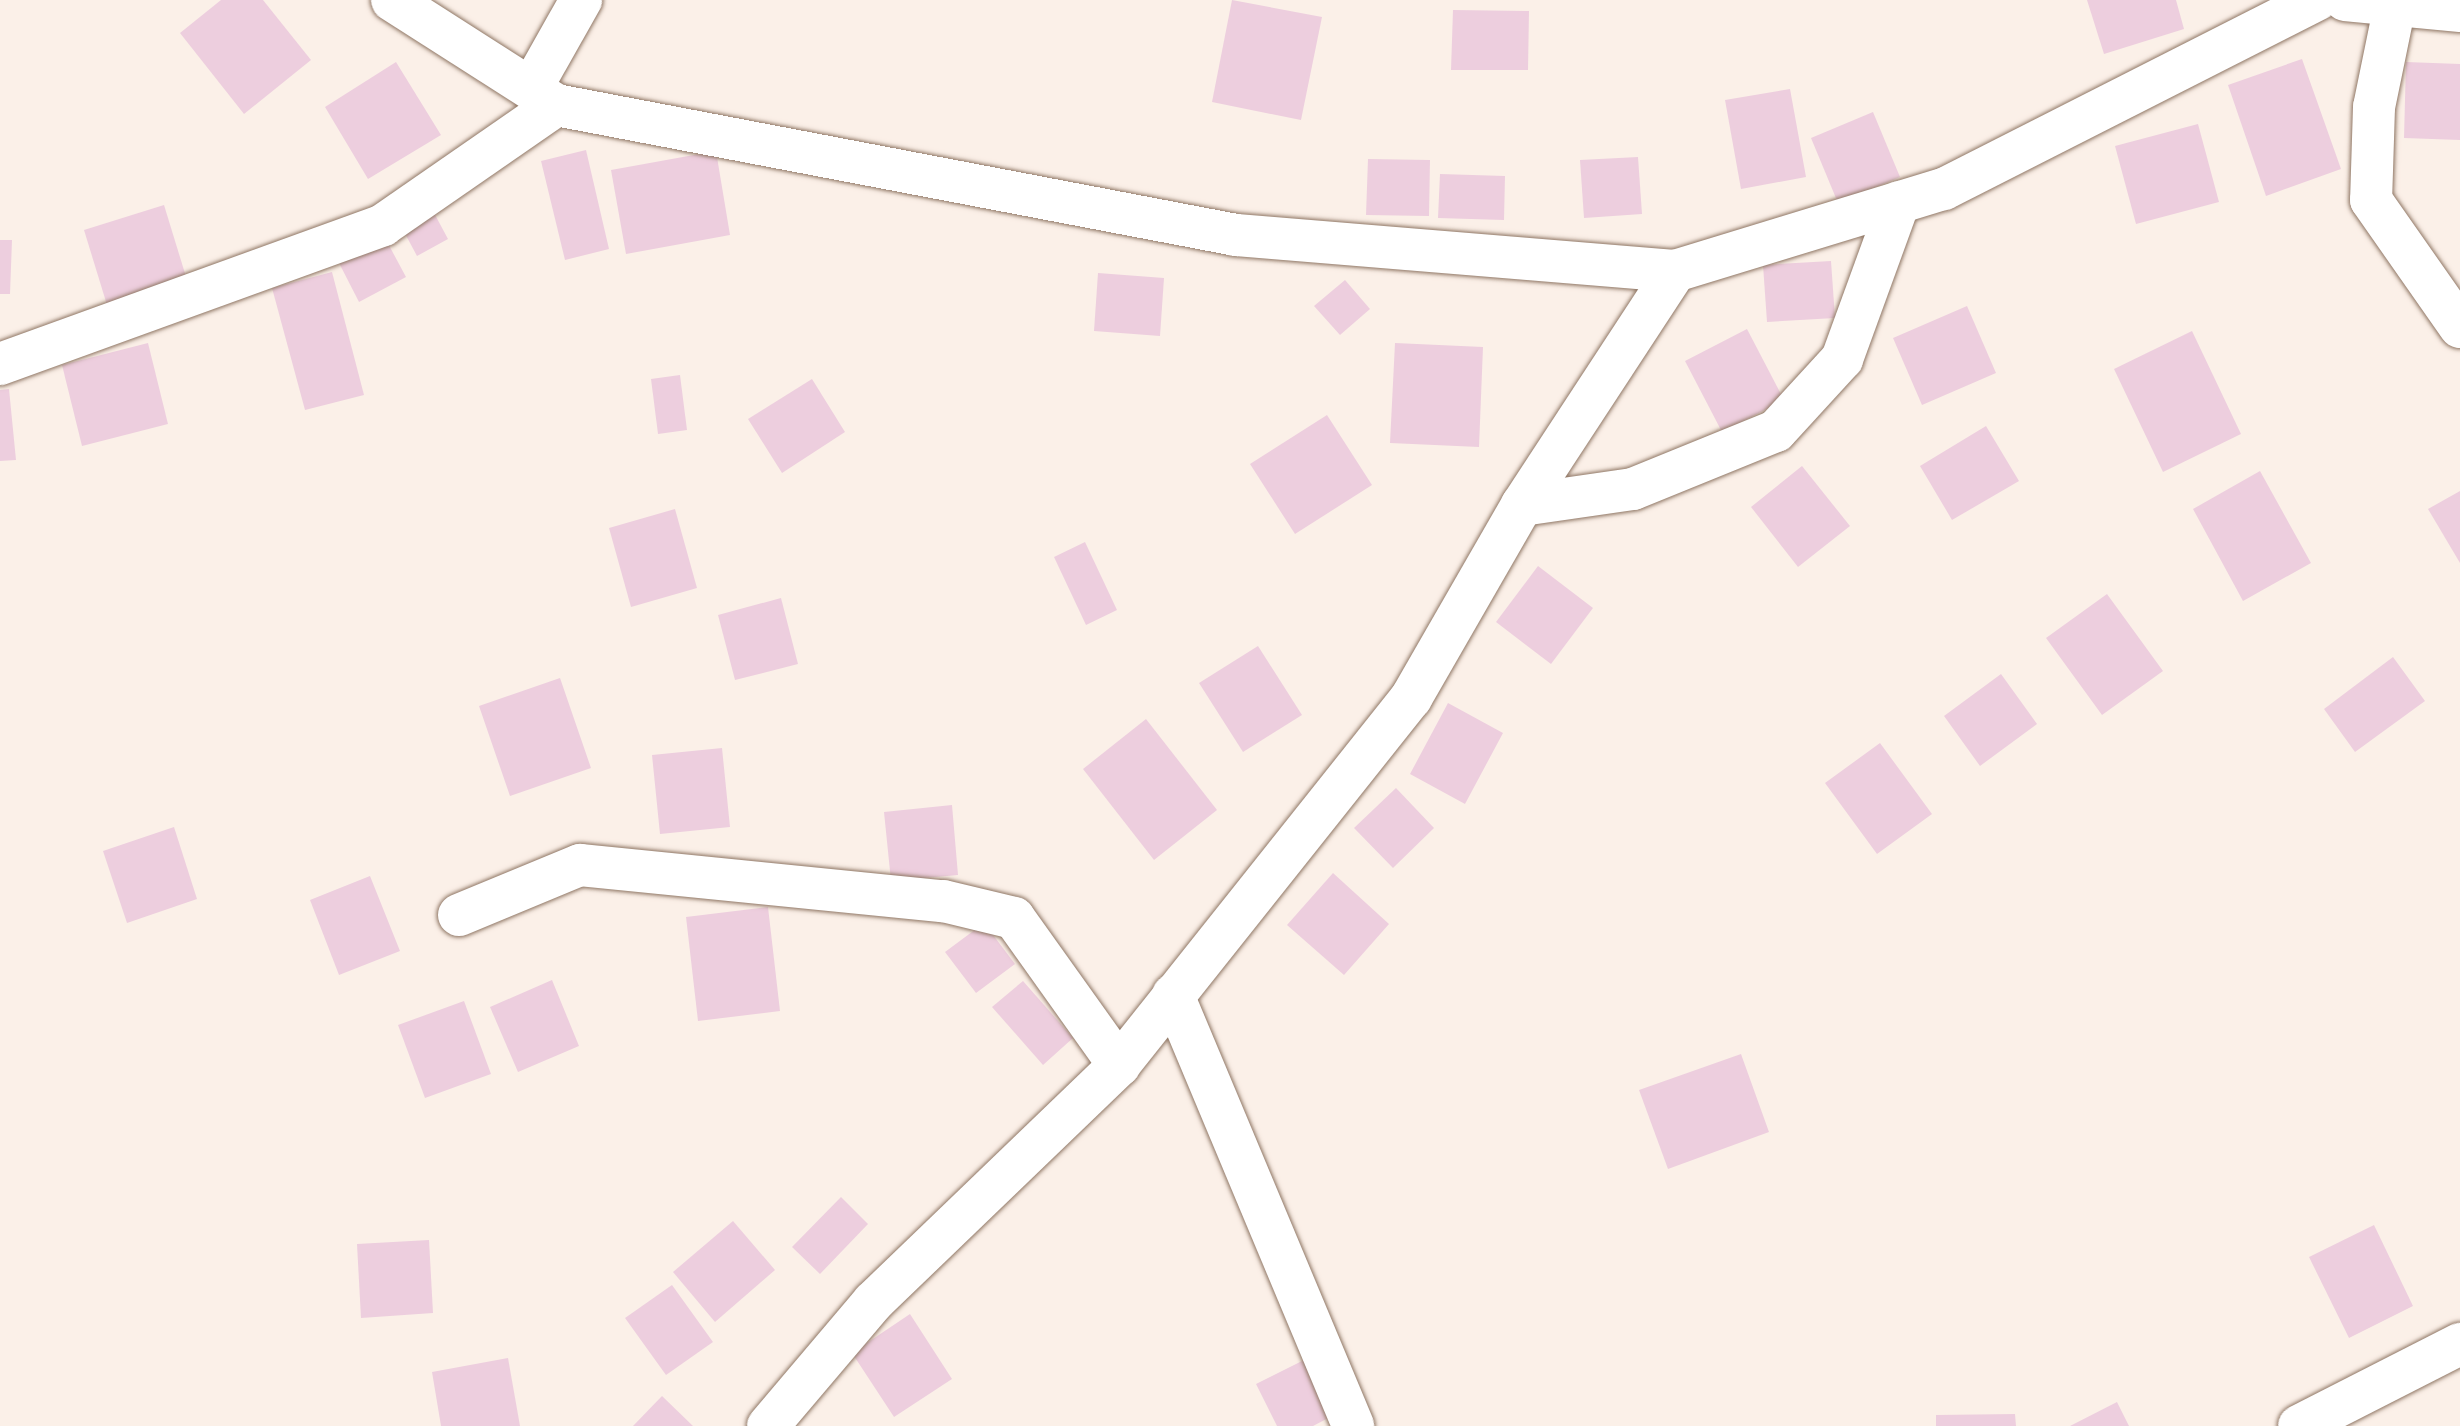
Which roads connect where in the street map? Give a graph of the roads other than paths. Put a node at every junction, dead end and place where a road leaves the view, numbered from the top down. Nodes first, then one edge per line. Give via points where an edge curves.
1 (392, 0) edge
2 (581, 0) edge
3 (2317, 0) edge
4 (2345, 0) edge
5 (2395, 2) edge
6 (2460, 11) edge
7 (544, 96) junction
8 (1899, 202) junction
9 (1675, 270) junction
10 (2460, 327) edge
11 (0, 364) edge
12 (1522, 504) junction
13 (459, 915) dead end
14 (1173, 995) junction
15 (1119, 1065) junction
16 (2452, 1361) edge
17 (768, 1426) edge
18 (1353, 1426) edge
19 (2299, 1426) edge

1 - 7 street
2 - 7 street
3 - 8 street via 1944,189
4 - 5 street
5 - 6 street
5 - 10 street via 2374,107 2370,200
7 - 9 street via 1236,236
7 - 11 street via 383,224
8 - 9 street
8 - 12 street via 1842,358 1776,432 1632,489
9 - 12 street
12 - 14 street via 1412,698
13 - 15 street via 580,865 979,910 1014,918
14 - 15 street
14 - 18 street
15 - 17 street via 874,1302
16 - 19 street

